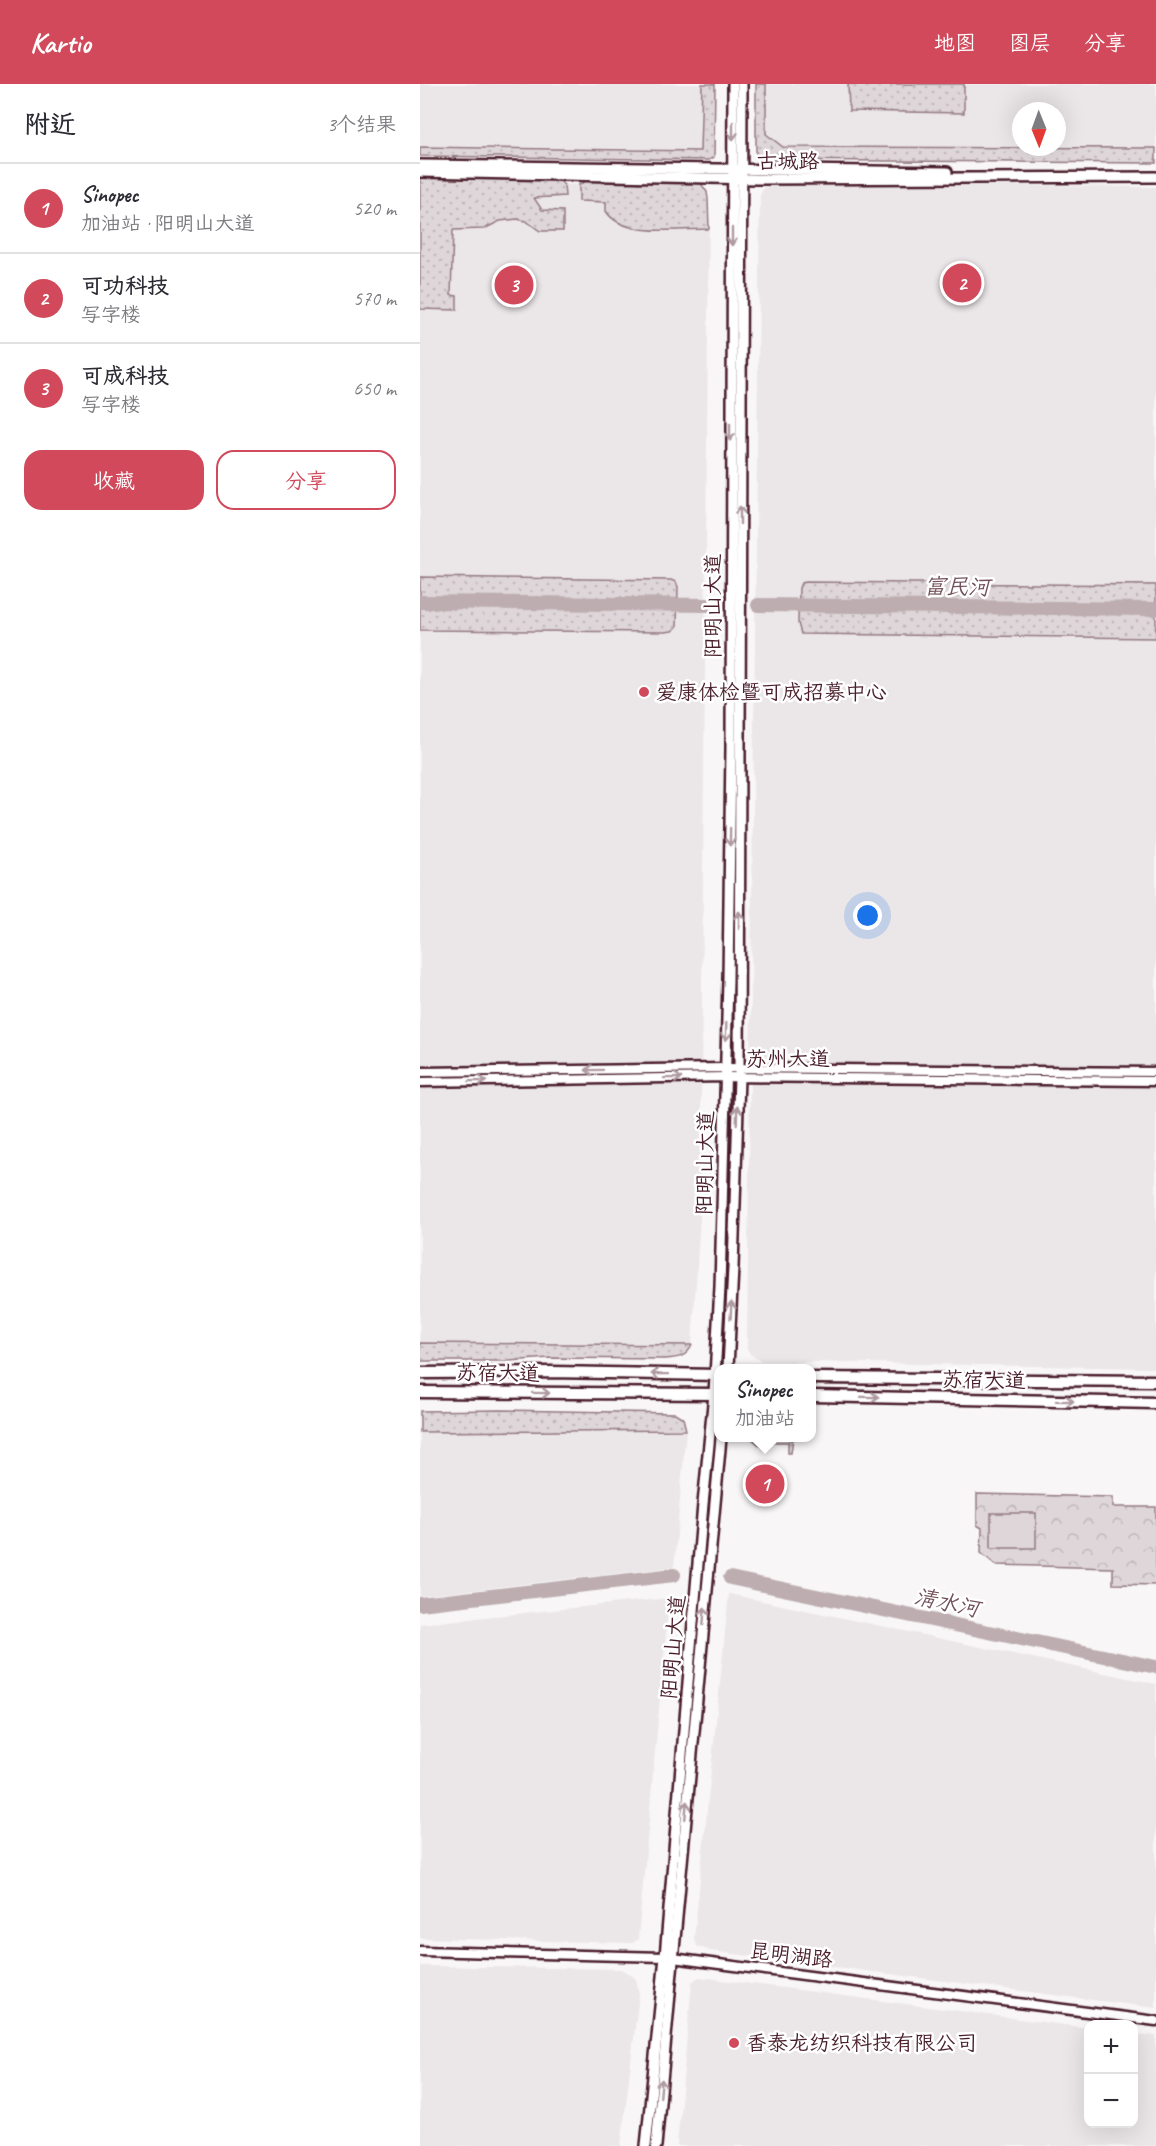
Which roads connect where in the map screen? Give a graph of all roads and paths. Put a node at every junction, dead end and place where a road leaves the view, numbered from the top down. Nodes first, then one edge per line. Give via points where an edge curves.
1 (733, 84) edge
2 (742, 84) edge
3 (420, 165) edge
4 (420, 172) edge
5 (1156, 173) edge
6 (737, 174) junction
7 (1156, 177) edge
8 (420, 1072) edge
9 (1156, 1072) edge
10 (726, 1073) junction
11 (739, 1073) junction
12 (1156, 1081) edge
13 (420, 1082) edge
14 (717, 1364) edge
15 (728, 1364) edge
16 (420, 1373) edge
17 (714, 1375) edge
18 (816, 1378) edge
19 (1156, 1382) edge
20 (420, 1392) edge
21 (714, 1394) edge
22 (816, 1396) edge
23 (1156, 1403) edge
24 (714, 1411) edge
25 (720, 1442) edge
26 (420, 1951) edge
27 (669, 1957) junction
28 (1156, 2021) edge
29 (646, 2146) edge
30 (656, 2146) edge

1 -> 6 main road
2 - 6 main road
3 - 6 main road, 古城路
4 - 6 main road, 古城路
5 - 6 main road, 古城路
6 - 7 main road, 古城路
6 -> 10 main road, 阳明山大道
11 -> 6 main road, 阳明山大道
10 -> 8 street, 苏州大道
9 - 11 street, 苏州大道
10 - 11 street, 苏州大道
13 -> 10 street, 苏州大道
10 - 14 main road, 阳明山大道
11 - 12 street, 苏州大道
15 -> 11 main road, 阳明山大道
17 -> 16 main road, 苏宿大道
18 - 19 main road, 苏宿大道
20 -> 21 main road, 苏宿大道
22 -> 23 main road, 苏宿大道
24 - 27 main road, 阳明山大道 via 703,1504
27 -> 25 main road, 阳明山大道
26 - 27 street, 昆明湖路
27 - 28 street, 昆明湖路
27 - 29 main road, 阳明山大道
30 -> 27 main road, 阳明山大道

